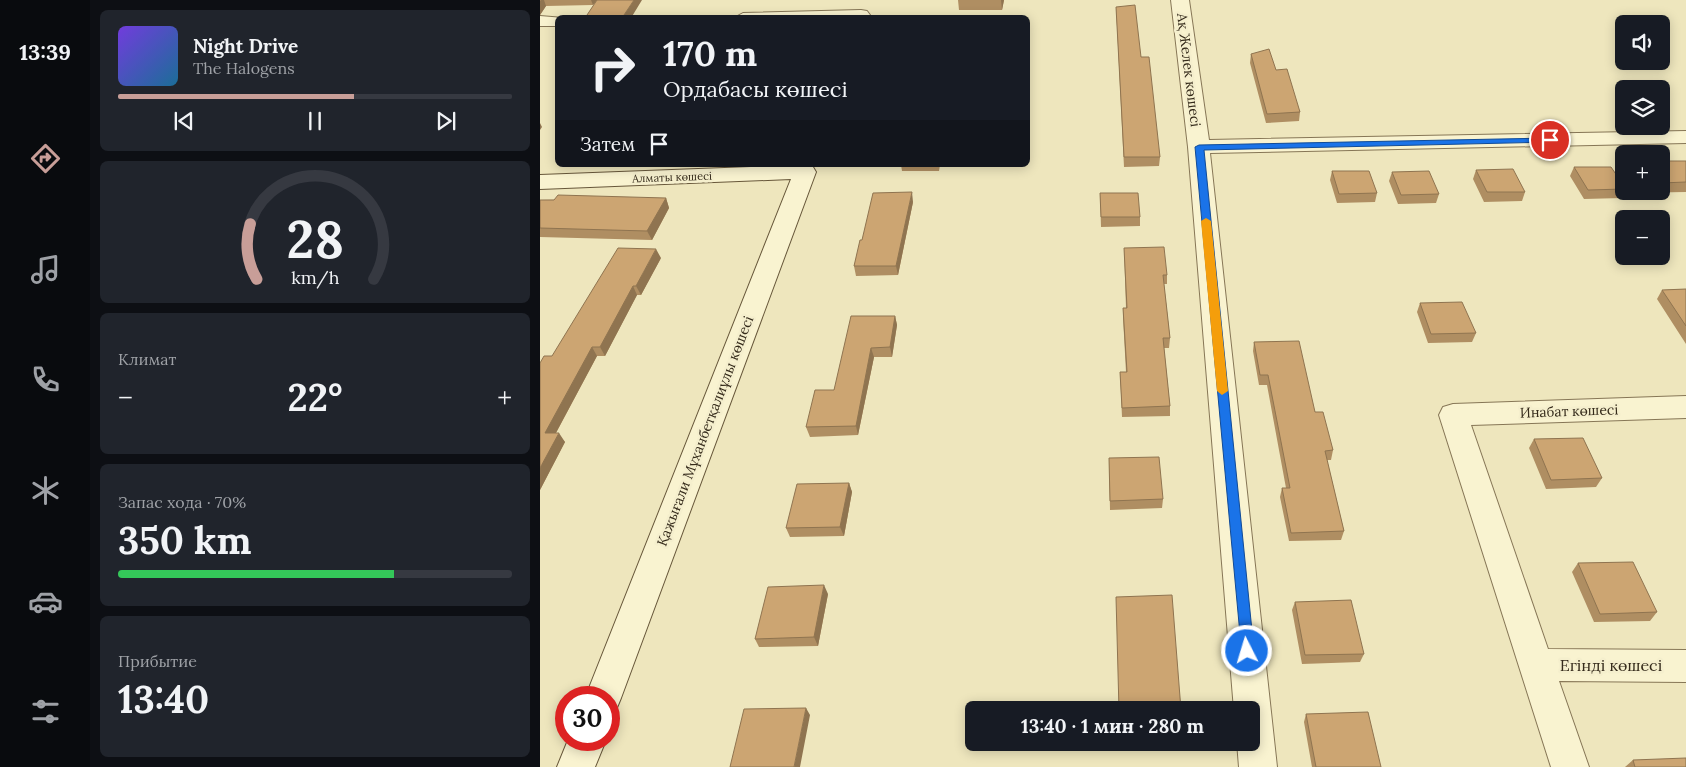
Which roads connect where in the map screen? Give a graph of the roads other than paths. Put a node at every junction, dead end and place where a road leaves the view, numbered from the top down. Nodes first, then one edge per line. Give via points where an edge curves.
1 (1180, 0) edge
2 (863, 11) edge
3 (794, 15) edge
4 (540, 21) edge
5 (555, 21) edge
6 (1686, 138) edge
7 (1199, 147) junction
8 (806, 169) edge
9 (540, 182) edge
10 (1686, 406) edge
11 (1537, 665) junction
12 (1686, 666) edge
13 (608, 686) edge
14 (583, 751) edge
15 (576, 767) edge
16 (1258, 767) edge
17 (1570, 767) edge

1 - 7 street, Ақ Желек көшесі
2 - 3 street
4 - 5 street
6 - 7 street
7 - 16 street, Ақ Желек көшесі
8 - 9 street, Алматы көшесі
8 - 13 street, Қажығали Мұханбетқалиұлы көшесі
10 - 11 street, Инабат көшесі via 1452,415
11 - 12 street, Егінді көшесі
11 - 17 street
14 - 15 street

